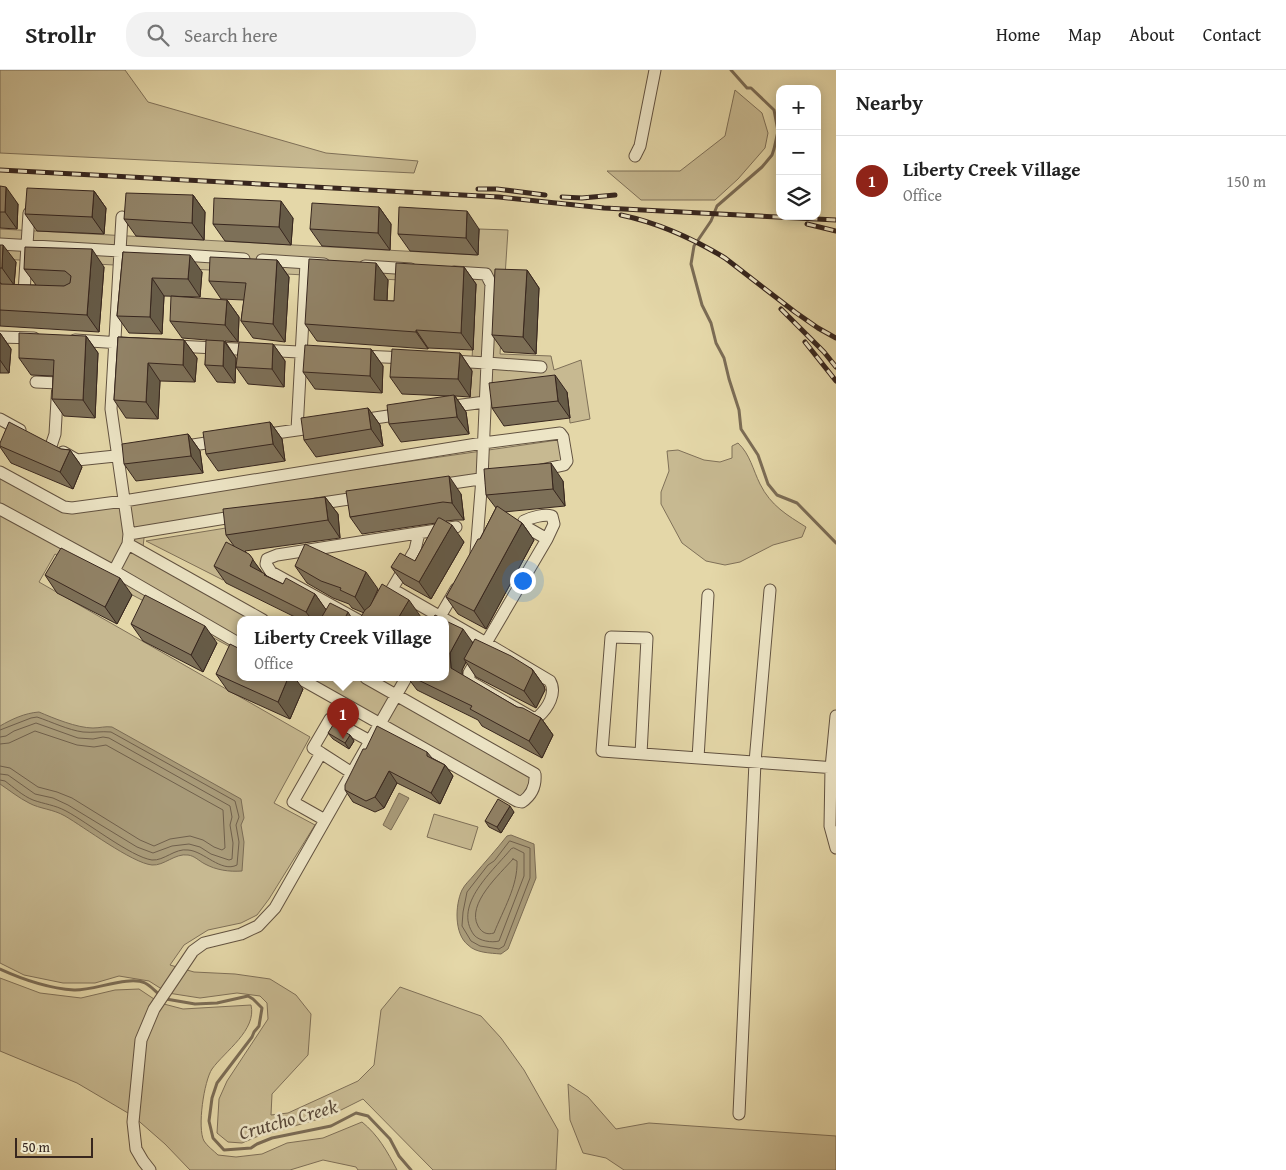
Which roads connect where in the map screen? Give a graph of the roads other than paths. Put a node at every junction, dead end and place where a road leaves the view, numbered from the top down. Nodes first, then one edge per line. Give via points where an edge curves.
1 (655, 70) edge
2 (634, 156) dead end
3 (29, 213) edge
4 (122, 216) edge
5 (0, 244) edge
6 (26, 246) junction
7 (120, 251) junction
8 (306, 263) junction
9 (333, 264) edge
10 (352, 266) edge
11 (425, 270) edge
12 (444, 271) edge
13 (0, 292) edge
14 (0, 337) edge
15 (48, 339) edge
16 (67, 340) edge
17 (115, 342) junction
18 (135, 344) edge
19 (164, 345) edge
20 (301, 352) junction
21 (329, 354) edge
22 (348, 355) edge
23 (422, 359) edge
24 (441, 360) edge
25 (487, 363) junction
26 (541, 367) dead end
27 (36, 382) dead end
28 (485, 402) junction
29 (438, 409) edge
30 (409, 413) edge
31 (0, 419) edge
32 (353, 421) edge
33 (325, 426) edge
34 (297, 430) junction
35 (250, 437) edge
36 (231, 440) edge
37 (42, 442) junction
38 (483, 444) junction
39 (165, 449) edge
40 (136, 454) edge
41 (118, 456) junction
42 (0, 472) edge
43 (528, 472) edge
44 (510, 474) edge
45 (482, 478) junction
46 (423, 487) edge
47 (374, 495) edge
48 (124, 501) junction
49 (305, 506) edge
50 (0, 509) edge
51 (246, 515) edge
52 (456, 527) dead end
53 (419, 533) junction
54 (128, 539) junction
55 (547, 539) dead end
56 (114, 571) junction
57 (392, 589) junction
58 (770, 590) dead end
59 (708, 594) dead end
60 (256, 616) edge
61 (351, 616) edge
62 (377, 616) edge
63 (436, 616) edge
64 (440, 616) edge
65 (449, 623) edge
66 (237, 642) edge
67 (486, 643) junction
68 (304, 681) edge
69 (371, 681) edge
70 (404, 681) edge
71 (396, 695) junction
72 (836, 716) edge
73 (380, 724) junction
74 (370, 741) junction
75 (321, 753) junction
76 (641, 754) junction
77 (698, 758) junction
78 (755, 762) junction
79 (834, 768) edge
80 (352, 773) junction
81 (325, 820) junction
82 (836, 848) edge
83 (739, 1114) dead end
84 (150, 1170) edge

1 - 2 street via 640,146
3 - 6 street
4 - 7 street
5 - 6 street
6 - 7 street
6 - 13 street via 29,293
7 - 8 street
7 - 17 street
8 - 9 street
8 - 20 street
10 - 11 street
12 - 25 street via 486,274 490,279
14 - 15 street
16 - 17 street
17 - 18 street
17 - 41 street via 112,409
19 - 20 street
20 - 21 street
20 - 34 street
22 - 23 street
24 - 25 street
25 - 26 street
25 - 28 street
27 - 37 street via 58,383 55,434
28 - 29 street
28 - 38 street
30 - 32 street
31 - 37 street
33 - 34 street
34 - 35 street
36 - 39 street
37 - 41 street via 77,460
38 - 43 street via 560,433 567,456 564,465
38 - 45 street
38 - 48 street
40 - 41 street
41 - 48 street
42 - 48 street via 64,508
44 - 45 street
45 - 46 street
45 - 64 street via 477,551
47 - 49 street
48 - 54 street
50 - 56 street via 71,553
51 - 54 street
52 - 53 street
53 - 57 street via 415,550
53 - 61 street via 276,555 267,560 271,572
54 - 56 street
54 - 60 street
55 - 67 street
56 - 66 street
57 - 62 street
57 - 63 street
58 - 78 street
59 - 77 street
65 - 67 street
67 - 67 street via 469,673 469,681 533,718 538,717 553,693 550,681
68 - 73 street
69 - 71 street
70 - 71 street
71 - 73 street
71 - 73 street via 535,774 532,792 522,802 517,801
72 - 79 street
73 - 74 street
74 - 75 street via 330,719 314,748
74 - 80 street
75 - 80 street
75 - 81 street via 293,802
76 - 76 street via 648,638 611,637 602,751
76 - 77 street
77 - 78 street
78 - 79 street
78 - 83 street
79 - 82 street via 830,826
80 - 81 street
81 - 84 street via 275,908 258,926 241,934 204,943 193,951 158,1003 141,1040 133,1122 136,1148

